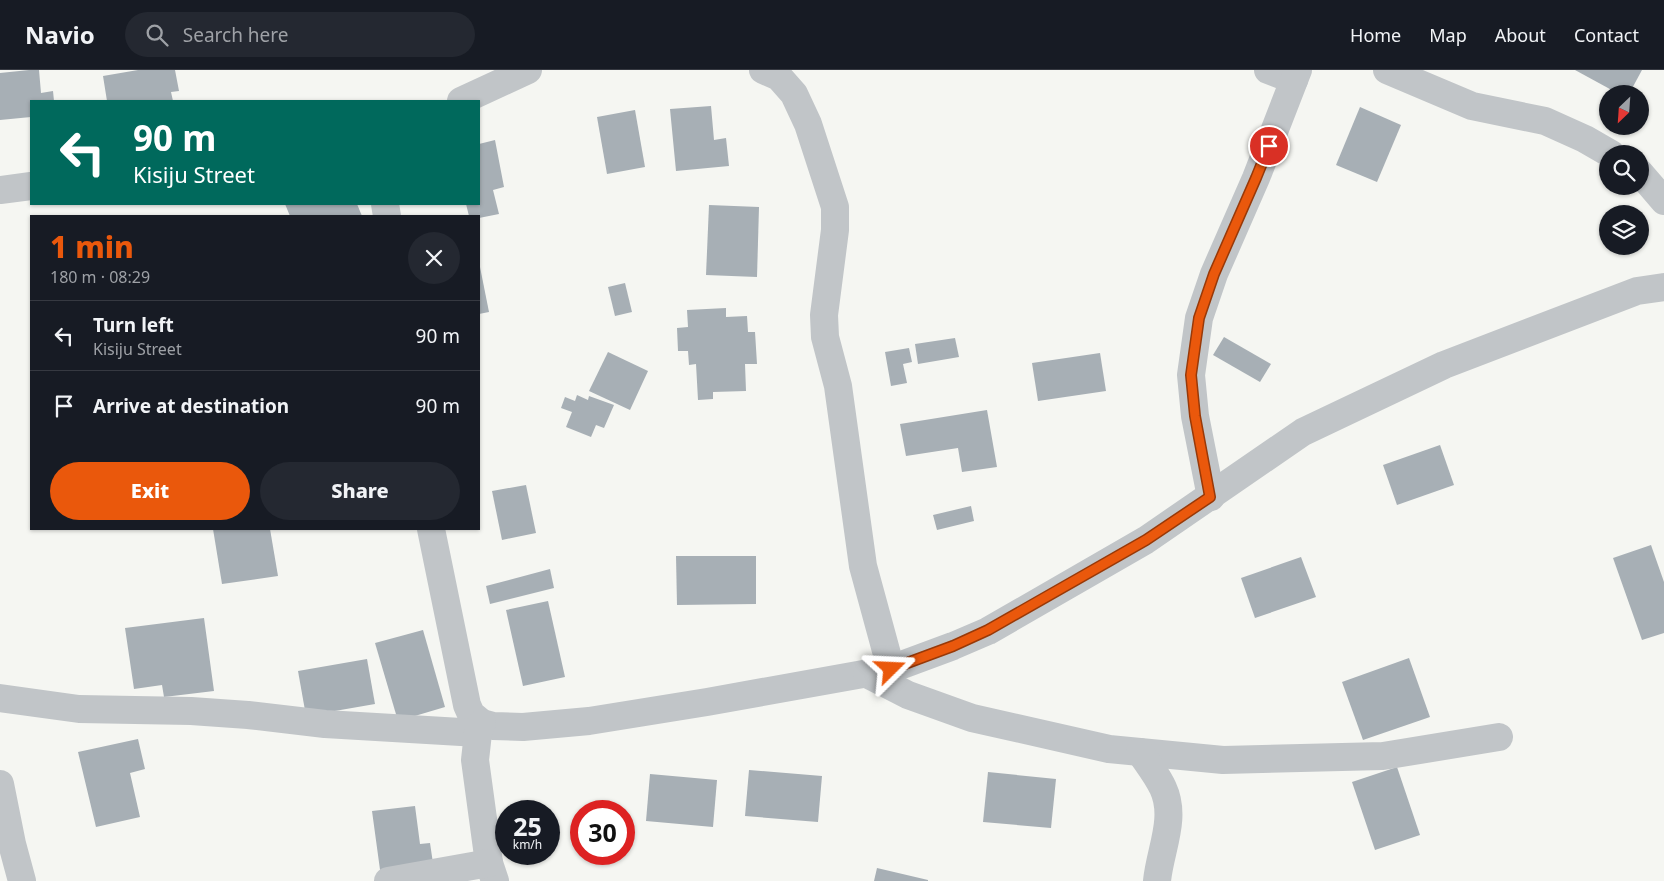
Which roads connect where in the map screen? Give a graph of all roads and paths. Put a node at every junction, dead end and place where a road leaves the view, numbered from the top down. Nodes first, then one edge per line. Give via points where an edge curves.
1 (528, 70) edge
2 (763, 70) edge
3 (1268, 70) edge
4 (1387, 70) edge
5 (1296, 75) edge
6 (463, 100) edge
7 (1599, 147) edge
8 (1649, 184) edge
9 (30, 186) edge
10 (0, 190) edge
11 (1664, 201) edge
12 (1664, 287) edge
13 (1210, 497) junction
14 (431, 530) edge
15 (879, 672) junction
16 (0, 698) edge
17 (480, 728) junction
18 (1498, 737) dead end
19 (1140, 752) junction
20 (0, 784) edge
21 (492, 872) edge
22 (22, 881) edge
23 (388, 881) edge
24 (1157, 881) edge

1 - 6 street
2 - 15 street via 779,77 794,94 808,124 835,206 824,315 825,337 838,386
3 - 5 street
4 - 7 street via 1472,106 1545,121
5 - 13 street via 1199,318 1191,375
8 - 11 street
9 - 10 street
12 - 13 street via 1628,294 1444,365 1370,399 1303,432
13 - 15 street via 1146,540 988,630
14 - 17 street via 464,696
15 - 17 street via 589,720
15 - 19 street via 908,695 972,718 1109,749
16 - 17 street via 79,709 191,711 326,724
17 - 21 street via 475,760
18 - 19 street via 1383,756 1223,760
19 - 24 street via 1163,789 1167,802 1168,824
20 - 22 street
21 - 23 street

